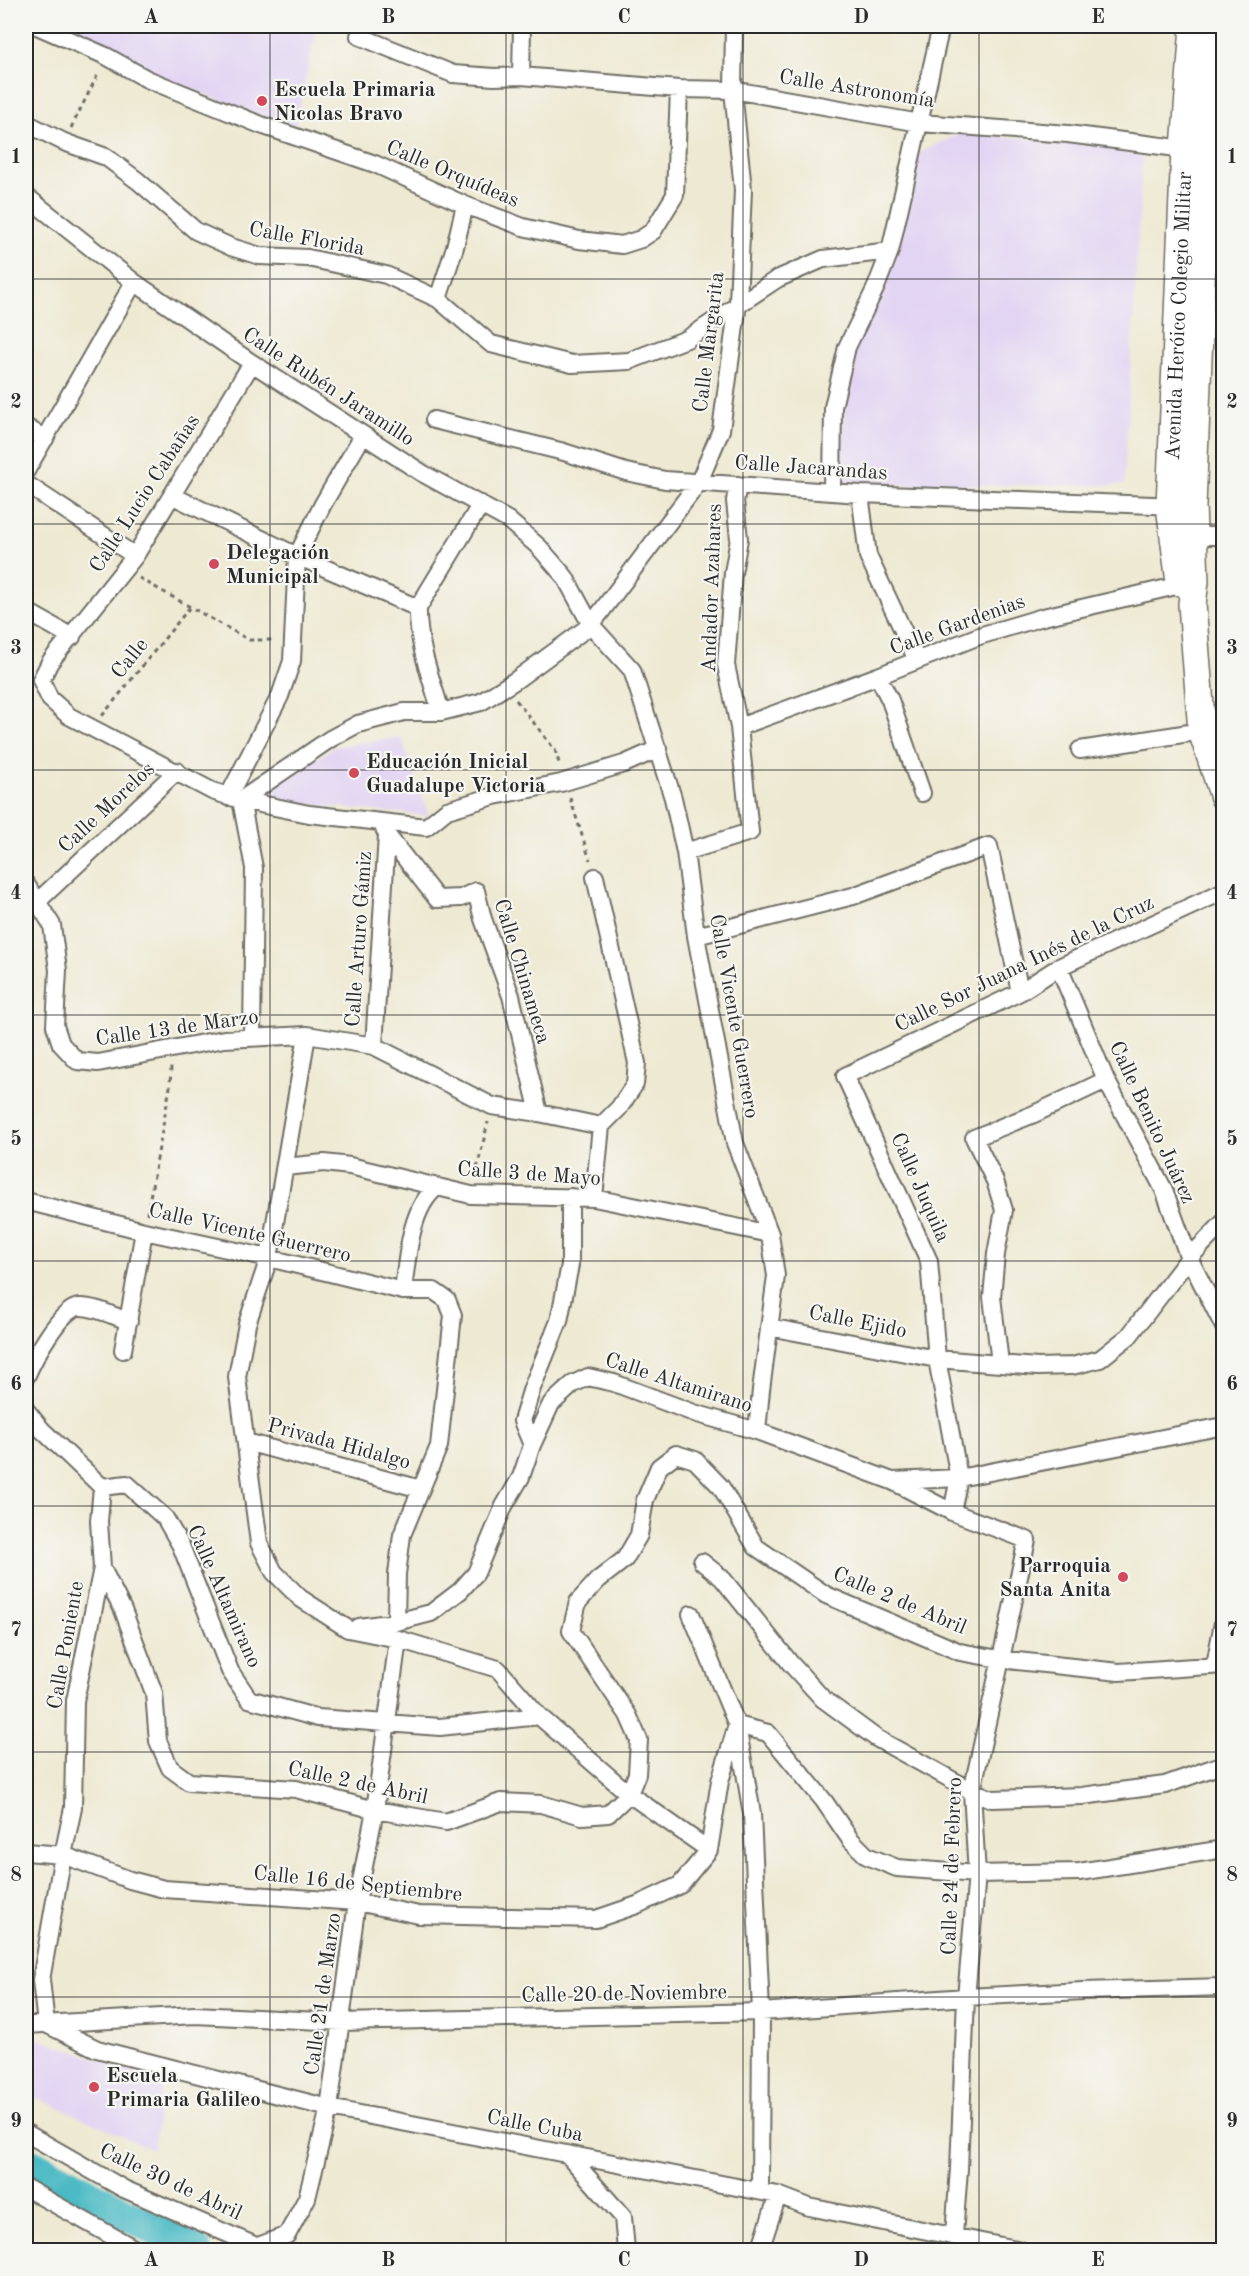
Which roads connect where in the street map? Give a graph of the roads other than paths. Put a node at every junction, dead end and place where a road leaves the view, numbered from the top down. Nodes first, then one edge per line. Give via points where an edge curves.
1 (37, 26) edge
2 (522, 26) edge
3 (734, 26) edge
4 (941, 26) edge
5 (1194, 26) edge
6 (1214, 26) edge
7 (359, 36) dead end
8 (521, 76) junction
9 (680, 89) junction
10 (734, 90) junction
11 (26, 123) edge
12 (920, 123) junction
13 (1185, 149) junction
14 (26, 196) edge
15 (465, 205) junction
16 (890, 251) junction
17 (134, 282) junction
18 (438, 298) junction
19 (738, 303) junction
20 (252, 363) junction
21 (434, 420) dead end
22 (26, 427) edge
23 (363, 435) junction
24 (45, 439) junction
25 (26, 471) edge
26 (699, 482) junction
27 (26, 484) edge
28 (738, 485) junction
29 (832, 491) junction
30 (860, 494) junction
31 (173, 496) junction
32 (481, 504) junction
33 (1181, 506) junction
34 (1224, 536) edge
35 (1184, 537) junction
36 (135, 556) junction
37 (297, 556) junction
38 (1189, 590) junction
39 (417, 608) junction
40 (26, 611) edge
41 (591, 625) junction
42 (72, 637) junction
43 (917, 660) junction
44 (878, 676) junction
45 (441, 712) junction
46 (739, 727) junction
47 (1202, 731) junction
48 (658, 749) junction
49 (1080, 750) dead end
50 (177, 771) junction
51 (922, 793) dead end
52 (1224, 797) edge
53 (234, 799) junction
54 (384, 829) junction
55 (685, 852) junction
56 (595, 877) dead end
57 (26, 884) edge
58 (1224, 891) edge
59 (38, 901) junction
60 (696, 936) junction
61 (1059, 967) junction
62 (1020, 992) junction
63 (307, 1035) junction
64 (252, 1038) junction
65 (374, 1046) junction
66 (845, 1076) joint
67 (1106, 1080) junction
68 (539, 1113) junction
69 (601, 1126) junction
70 (285, 1167) junction
71 (436, 1188) junction
72 (570, 1197) junction
73 (594, 1198) junction
74 (27, 1204) edge
75 (1224, 1222) edge
76 (144, 1231) junction
77 (770, 1234) junction
78 (269, 1258) junction
79 (1189, 1258) junction
80 (403, 1291) junction
81 (129, 1321) junction
82 (770, 1327) junction
83 (1224, 1327) edge
84 (123, 1350) dead end
85 (937, 1359) junction
86 (1000, 1363) junction
87 (26, 1377) edge
88 (26, 1410) edge
89 (1224, 1426) edge
90 (758, 1431) junction
91 (246, 1442) junction
92 (532, 1445) junction
93 (959, 1478) junction
94 (892, 1481) junction
95 (102, 1487) junction
96 (421, 1489) junction
97 (952, 1512) junction
98 (1026, 1540) joint
99 (702, 1562) dead end
100 (102, 1568) junction
101 (691, 1614) dead end
102 (1224, 1617) edge
103 (396, 1622) junction
104 (348, 1629) junction
105 (398, 1639) junction
106 (999, 1659) junction
107 (1219, 1665) edge
108 (539, 1716) junction
109 (388, 1723) junction
110 (737, 1725) junction
111 (1224, 1764) edge
112 (972, 1791) junction
113 (629, 1794) junction
114 (375, 1810) junction
115 (1224, 1849) edge
116 (709, 1850) junction
117 (26, 1852) edge
118 (63, 1855) junction
119 (977, 1874) junction
120 (357, 1902) junction
121 (1224, 1988) edge
122 (966, 1996) junction
123 (761, 2012) junction
124 (342, 2022) junction
125 (46, 2024) junction
126 (26, 2025) edge
127 (329, 2108) junction
128 (26, 2133) edge
129 (568, 2155) junction
130 (26, 2188) edge
131 (760, 2191) junction
132 (778, 2195) junction
133 (954, 2235) junction
134 (257, 2249) edge
135 (137, 2250) edge
136 (626, 2250) edge
137 (760, 2250) edge
138 (1021, 2250) edge

1 - 15 street, Calle Orquídeas via 147,79 261,125 375,164
2 - 8 street
3 - 10 street, Calle Margarita
4 - 12 street
5 - 13 main road, Avenida Heróico Colegio Militar
6 - 33 main road, Avenida Heróico Colegio Militar
7 - 8 street, Calle Astronomía via 453,74
8 - 9 street, Calle Astronomía
9 - 10 street, Calle Astronomía
9 - 15 street, Calle Orquídeas via 675,195 653,231 641,238 622,245 579,240 523,227
10 - 12 street, Calle Astronomía
10 - 19 street, Calle Margarita via 743,190
11 - 18 street, Calle Florida via 106,157 196,231 231,247 260,256 308,258 386,275
12 - 13 street, Calle Astronomía via 1068,134
12 - 16 street
13 - 33 main road, Avenida Heróico Colegio Militar
14 - 17 street, Calle Rubén Jaramillo
15 - 18 street
16 - 19 street, Calle Florida via 823,259 777,279
16 - 29 street via 847,347 833,407
17 - 20 street, Calle Rubén Jaramillo
17 - 24 street
18 - 19 street, Calle Florida via 491,344 572,364 629,361 687,339
19 - 26 street, Calle Margarita via 721,430
20 - 23 street, Calle Rubén Jaramillo
20 - 31 street, Calle Lucio Cabañas
21 - 26 street, Calle Jacarandas via 564,452 626,472
22 - 24 street
23 - 32 street, Calle Rubén Jaramillo via 422,473
23 - 37 street
24 - 25 street
26 - 28 street, Calle Jacarandas
26 - 41 street, Calle Margarita
27 - 36 street
28 - 29 street, Calle Jacarandas
28 - 46 street, Andador Azahares via 735,501 739,539 726,665
29 - 30 street, Calle Jacarandas
30 - 33 street, Calle Jacarandas
30 - 43 street via 868,556
31 - 36 street, Calle Lucio Cabañas
31 - 37 street
32 - 39 street
32 - 41 street, Calle Rubén Jaramillo via 508,520 539,547 564,577
33 - 35 main road, Avenida Heróico Colegio Militar
34 - 35 street
35 - 38 main road, Avenida Heróico Colegio Militar
36 - 42 street, Calle Lucio Cabañas
37 - 39 street
37 - 53 street via 292,662
38 - 43 street, Calle Gardenias via 1043,617
38 - 47 main road, Avenida Heróico Colegio Militar
39 - 45 street via 426,661
40 - 42 street
41 - 45 street via 481,702
41 - 48 street, Calle Vicente Guerrero via 632,670
42 - 50 street, Calle Lucio Cabañas via 50,662 41,680 50,699 69,716
43 - 44 street, Calle Gardenias
44 - 46 street, Calle Gardenias
44 - 51 street
45 - 53 street via 404,712 358,724
46 - 55 street, Andador Azahares via 750,832
47 - 49 street
47 - 52 main road, Avenida Heróico Colegio Militar
48 - 54 street, Calle Lucio Cabañas via 561,783 447,810 426,827
48 - 55 street, Calle Vicente Guerrero
50 - 53 street, Calle Lucio Cabañas
50 - 59 street, Calle Morelos
53 - 54 street, Calle Lucio Cabañas
53 - 64 street via 254,868
54 - 65 street, Calle Arturo Gámiz
54 - 68 street, Calle Chinameca via 437,899 461,898 476,891 511,996
55 - 60 street, Calle Vicente Guerrero
56 - 69 street via 637,1063 635,1084
57 - 59 street, Calle 13 de Marzo
58 - 61 street, Calle Sor Juana Inés de la Cruz
59 - 64 street, Calle 13 de Marzo via 52,925 58,969 55,1026 61,1044 76,1060 98,1063 173,1047
60 - 62 street via 853,896 989,846
60 - 77 street, Calle Vicente Guerrero via 735,1143
61 - 62 street, Calle Sor Juana Inés de la Cruz
61 - 67 street, Calle Benito Juárez
62 - 66 street, Calle Sor Juana Inés de la Cruz
63 - 64 street, Calle 13 de Marzo
63 - 65 street, Calle 13 de Marzo
63 - 70 street
65 - 68 street, Calle 13 de Marzo via 492,1106
66 - 85 street, Calle Juquila via 929,1261
67 - 79 street, Calle Benito Juárez via 1164,1190
67 - 86 street via 974,1138 1004,1210 992,1298
68 - 69 street, Calle 13 de Marzo
69 - 73 street
70 - 71 street, Calle 3 de Mayo via 324,1163 350,1166
70 - 78 street
71 - 72 street, Calle 3 de Mayo via 471,1195
71 - 80 street via 426,1196 411,1236
72 - 73 street, Calle 3 de Mayo
72 - 92 street via 570,1264 559,1321 522,1421
73 - 77 street, Calle 3 de Mayo
74 - 76 street, Calle Vicente Guerrero
75 - 79 street, Calle Ejido
76 - 78 street, Calle Vicente Guerrero
76 - 81 street
77 - 82 street, Calle Vicente Guerrero via 776,1276
78 - 80 street, Calle Vicente Guerrero
78 - 91 street via 247,1324 237,1377
79 - 83 street, Calle Benito Juárez
79 - 86 street, Calle Ejido via 1129,1336 1101,1359 1072,1366
80 - 96 street, Calle Vicente Guerrero via 434,1291 447,1300 453,1315 439,1446
81 - 84 street
81 - 87 street via 80,1307 71,1310 36,1354
82 - 85 street, Calle Ejido
82 - 90 street, Calle Vicente Guerrero
85 - 86 street, Calle Ejido
85 - 93 street
88 - 95 street
89 - 93 street
90 - 92 street, Calle Altamirano via 588,1377 573,1384 551,1404
90 - 94 street, Calle Altamirano
91 - 96 street, Privada Hidalgo
91 - 104 street via 259,1544 274,1572 300,1598
92 - 103 street, Calle Altamirano via 476,1573 460,1591 430,1613
93 - 94 street
93 - 97 street
94 - 97 street, Calle Altamirano
95 - 100 street, Calle Poniente
95 - 109 street, Calle Altamirano via 127,1484 165,1518 176,1536 230,1671 249,1699 318,1718
96 - 103 street via 402,1535 396,1574
97 - 98 street, Calle Altamirano
98 - 106 street, Calle 24 de Febrero
99 - 112 street via 722,1578 823,1699 876,1738
100 - 114 street, Calle 2 de Abril via 123,1610 154,1694 158,1741 170,1768 189,1782 296,1789
100 - 118 street, Calle Poniente via 75,1701 73,1808
101 - 110 street
102 - 107 street
103 - 104 street
104 - 105 street
105 - 108 street via 498,1669
105 - 109 street, Calle 21 de Marzo
106 - 107 street, Calle 2 de Abril via 1119,1672
106 - 112 street, Calle 24 de Febrero
106 - 113 street, Calle 2 de Abril via 960,1652 826,1595 756,1547 721,1487 695,1460 676,1454 658,1467 645,1500 639,1535 625,1559 578,1602 571,1631 628,1715 639,1740 637,1774
108 - 109 street, Calle Altamirano via 440,1727
108 - 113 street
109 - 114 street, Calle 21 de Marzo
110 - 116 street via 720,1781
110 - 119 street via 768,1733 867,1856 897,1868
110 - 123 street via 752,1814
111 - 112 street via 1165,1785 1082,1796 992,1799
112 - 119 street, Calle 24 de Febrero
113 - 114 street, Calle 2 de Abril via 608,1814 582,1816 542,1804 501,1802 446,1822
113 - 116 street
114 - 120 street, Calle 21 de Marzo
115 - 119 street via 1079,1872
116 - 120 street, Calle 16 de Septiembre via 680,1885 596,1919 419,1915
117 - 118 street, Calle 16 de Septiembre
118 - 120 street, Calle 16 de Septiembre via 164,1889
118 - 125 street, Calle Poniente via 41,1980
119 - 122 street, Calle 24 de Febrero
120 - 124 street, Calle 21 de Marzo
121 - 122 street, Calle 20 de Noviembre
122 - 123 street, Calle 20 de Noviembre
122 - 133 street, Calle 24 de Febrero
123 - 124 street, Calle 20 de Noviembre
123 - 131 street
124 - 125 street, Calle 20 de Noviembre via 195,2015
124 - 127 street, Calle 21 de Marzo
125 - 126 street, Calle 20 de Noviembre
125 - 127 street, Calle Cuba via 97,2049
127 - 129 street, Calle Cuba
127 - 134 street, Calle 21 de Marzo via 307,2199 287,2235
128 - 134 street, Calle 30 de Abril via 124,2189
129 - 131 street, Calle Cuba
129 - 136 street via 623,2217
130 - 135 street
131 - 132 street, Calle Cuba
132 - 133 street, Calle Cuba via 809,2206
132 - 137 street
133 - 138 street, Calle Cuba

